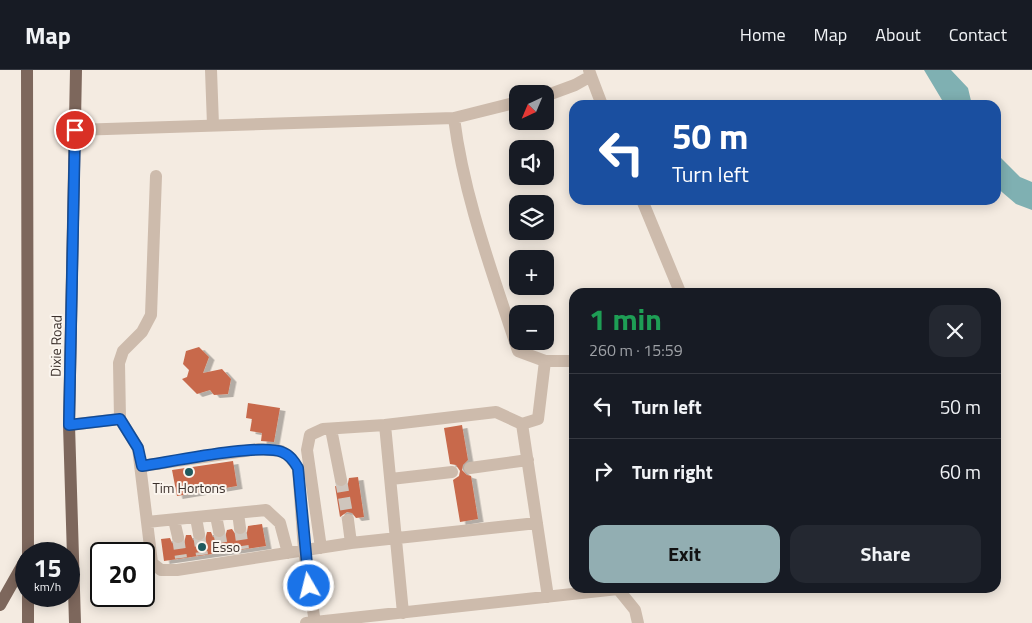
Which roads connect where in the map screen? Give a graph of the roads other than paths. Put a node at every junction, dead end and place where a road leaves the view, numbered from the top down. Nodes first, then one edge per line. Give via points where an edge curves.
1 (27, 70) edge
2 (76, 70) edge
3 (211, 70) edge
4 (590, 73) edge
5 (554, 93) edge
6 (600, 100) edge
7 (509, 104) edge
8 (454, 118) junction
9 (213, 125) junction
10 (75, 130) junction
11 (156, 176) dead end
12 (644, 205) edge
13 (678, 288) edge
14 (545, 361) junction
15 (569, 362) edge
16 (120, 419) junction
17 (522, 424) junction
18 (69, 425) junction
19 (385, 425) junction
20 (332, 428) junction
21 (528, 460) junction
22 (142, 466) junction
23 (470, 468) dead end
24 (452, 472) dead end
25 (341, 480) tunnel mouth
26 (391, 480) junction
27 (238, 513) junction
28 (216, 516) junction
29 (196, 518) junction
30 (174, 520) junction
31 (348, 520) tunnel mouth
32 (147, 522) junction
33 (537, 523) junction
34 (240, 528) tunnel mouth
35 (219, 531) tunnel mouth
36 (198, 534) tunnel mouth
37 (178, 537) tunnel mouth
38 (395, 538) junction
39 (28, 542) edge
40 (351, 543) junction
41 (321, 548) junction
42 (304, 550) junction
43 (288, 553) junction
44 (15, 578) edge
45 (583, 593) edge
46 (621, 593) edge
47 (548, 597) junction
48 (0, 605) edge
49 (28, 607) edge
50 (403, 613) junction
51 (28, 623) edge
52 (74, 623) edge
53 (312, 623) edge
54 (638, 623) edge

1 - 39 main road, Dixie Road
2 - 10 main road, Dixie Road
3 - 9 lane
4 - 5 lane via 575,85
4 - 6 lane
7 - 8 lane
8 - 9 lane
8 - 14 lane via 472,211 518,351
9 - 10 lane
10 - 18 main road, Dixie Road
11 - 16 lane via 151,315 142,332 123,351 119,363
12 - 13 lane
14 - 15 lane
14 - 17 lane via 538,419
16 - 18 lane
16 - 22 lane via 138,448
17 - 19 lane via 496,412
17 - 21 lane
18 - 52 main road, Dixie Road
19 - 20 lane
19 - 26 lane
20 - 25 lane
20 - 41 lane via 310,435 307,450
21 - 23 lane
21 - 33 lane
22 - 32 lane
22 - 42 lane via 259,449 281,451 290,456 298,468
24 - 26 lane
26 - 38 lane
27 - 28 lane
27 - 34 lane
27 - 43 lane via 266,510 274,516 280,523
28 - 29 lane
28 - 35 lane
29 - 30 lane
29 - 36 lane
30 - 32 lane
30 - 37 lane
31 - 40 lane
32 - 43 lane via 152,563 161,570 244,554
33 - 38 lane
33 - 47 lane
38 - 40 lane
38 - 50 lane
40 - 41 lane
41 - 42 lane
42 - 43 lane
42 - 53 lane
44 - 48 main road
45 - 47 lane
46 - 54 lane via 635,610
47 - 50 lane
49 - 51 main road
50 - 53 lane

